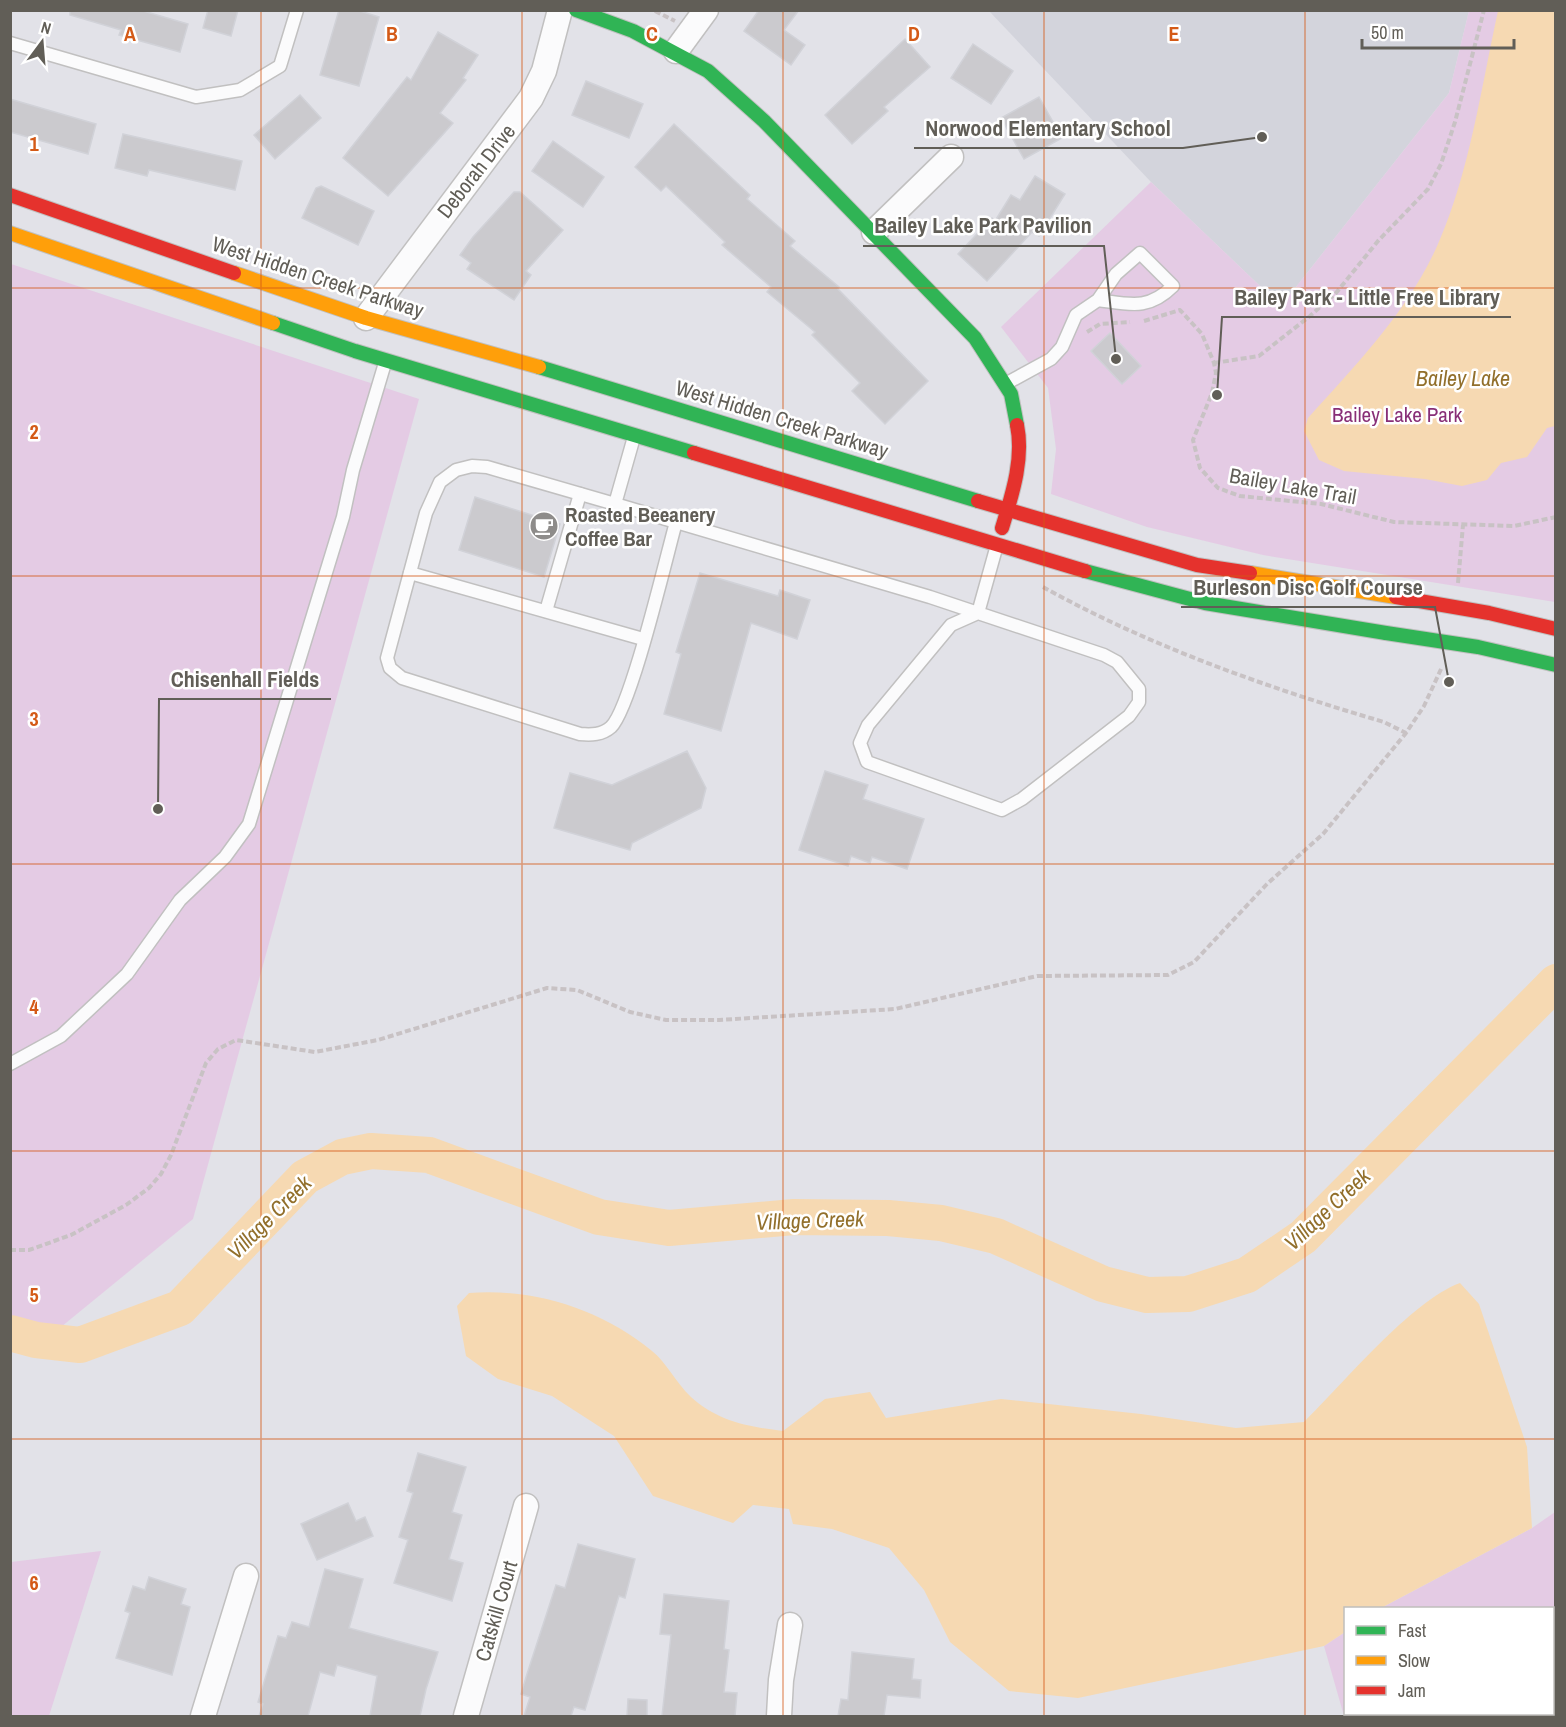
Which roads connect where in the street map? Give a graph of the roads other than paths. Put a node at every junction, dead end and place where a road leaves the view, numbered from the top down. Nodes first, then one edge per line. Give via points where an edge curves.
1 (297, 10) edge
2 (560, 10) edge
3 (576, 10) edge
4 (706, 10) edge
5 (10, 43) edge
6 (676, 51) junction
7 (951, 158) dead end
8 (10, 195) edge
9 (874, 232) junction
10 (10, 233) edge
11 (1098, 300) junction
12 (366, 318) junction
13 (386, 360) junction
14 (1005, 384) junction
15 (634, 435) junction
16 (580, 494) junction
17 (615, 504) junction
18 (1008, 509) junction
19 (676, 522) junction
20 (998, 544) junction
21 (410, 573) junction
22 (546, 611) junction
23 (978, 613) junction
24 (1556, 629) edge
25 (643, 639) junction
26 (1556, 665) edge
27 (10, 1064) edge
28 (526, 1506) dead end
29 (246, 1576) dead end
30 (790, 1625) dead end
31 (203, 1716) edge
32 (466, 1716) edge
33 (778, 1716) edge

1 - 5 lane via 280,66 240,90 196,97
2 - 12 street, Deborah Drive via 544,71 531,98
3 - 6 main road
4 - 6 street
6 - 9 main road via 708,71 764,121
7 - 9 street
8 - 12 main road, West Hidden Creek Parkway
9 - 14 main road via 975,338
10 - 13 main road
11 - 11 lane via 1116,274 1140,253 1173,286 1160,299 1149,303
11 - 14 lane via 1073,319 1052,360
12 - 18 main road, West Hidden Creek Parkway
13 - 15 main road
13 - 27 lane via 353,470 344,517 249,824 225,857 180,900 127,974 61,1036
14 - 18 main road via 1011,394 1018,435 1015,485
15 - 17 lane
15 - 20 main road
16 - 17 lane
16 - 21 lane via 487,467 456,470 440,482 426,513
16 - 22 lane
17 - 19 lane
18 - 20 main road
18 - 24 main road, West Hidden Creek Parkway, bridge via 1197,565 1489,613
19 - 23 lane
19 - 25 lane
20 - 23 lane
20 - 26 main road, bridge via 1205,603 1478,647
21 - 22 lane
21 - 25 lane via 387,658 390,668 402,678 580,734 594,735 610,728 622,711
22 - 25 lane
23 - 23 lane via 1104,655 1117,662 1139,689 1138,702 1129,716 1022,799 1002,810 867,762 860,742 868,725 951,625
28 - 32 street, Catskill Court
29 - 31 street
30 - 33 street

